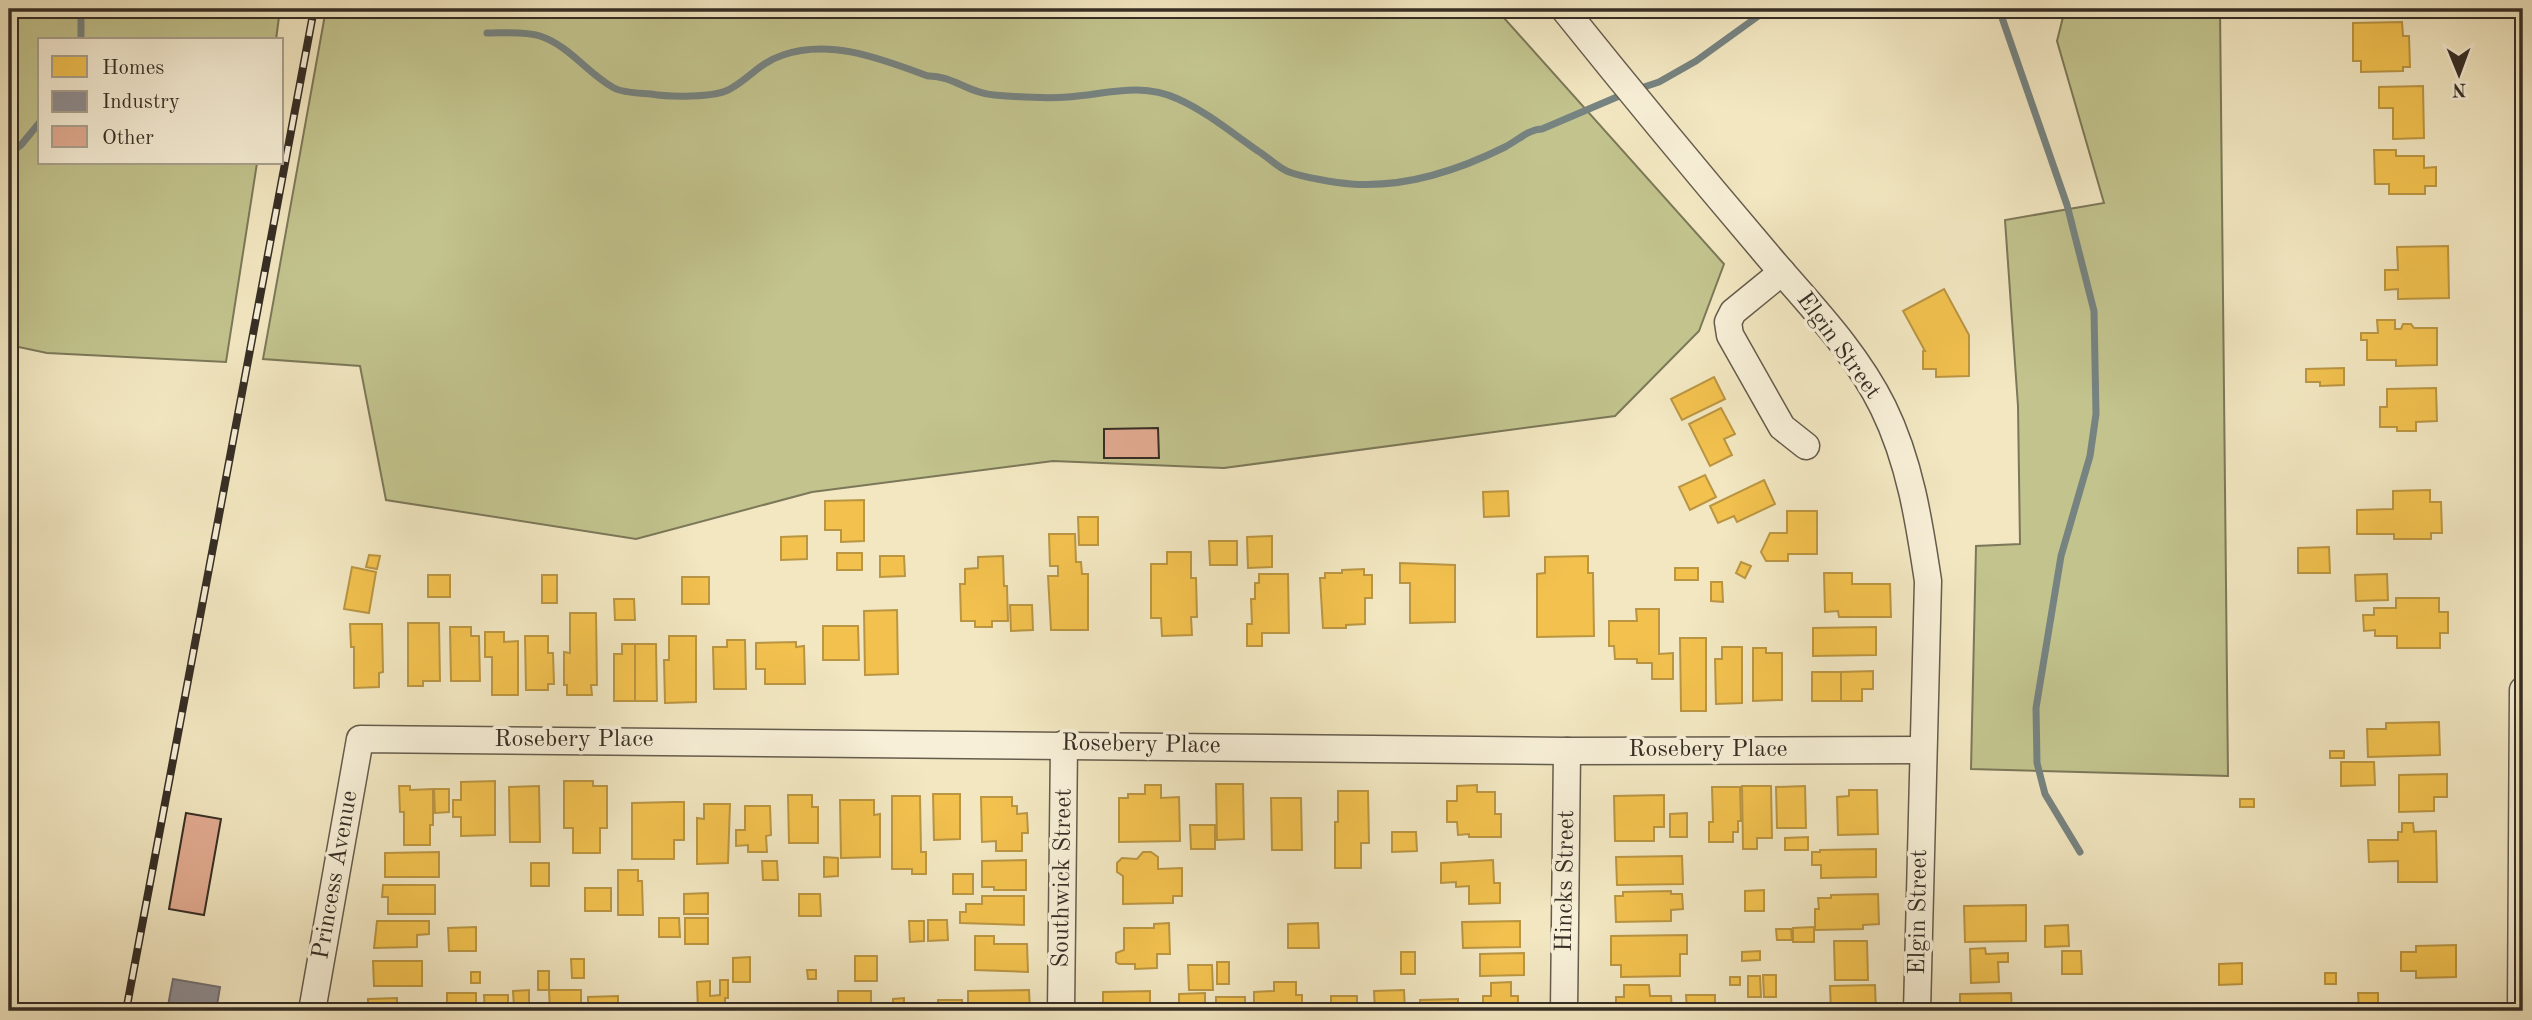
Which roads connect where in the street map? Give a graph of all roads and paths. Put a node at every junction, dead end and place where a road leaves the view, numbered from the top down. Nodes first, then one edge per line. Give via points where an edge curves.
1 (1564, 9) edge
2 (1782, 272) junction
3 (1806, 446) dead end
4 (2523, 690) edge
5 (360, 739) joint
6 (1064, 744) junction
7 (1922, 750) junction
8 (1567, 751) junction
9 (2523, 846) edge
10 (312, 1011) edge
11 (1061, 1011) edge
12 (1564, 1011) edge
13 (1917, 1011) edge
14 (2521, 1011) edge

1 - 2 street, Elgin Street
2 - 3 street via 1733,312 1728,322 1730,335 1782,427
2 - 7 street, Elgin Street via 1874,390 1910,478 1927,581
4 - 9 street
5 - 6 street, Rosebery Place
5 - 10 street, Princess Avenue
6 - 8 street, Rosebery Place
6 - 11 street, Southwick Street
7 - 8 street, Rosebery Place
7 - 13 street, Elgin Street
8 - 12 street, Hincks Street
9 - 14 street

